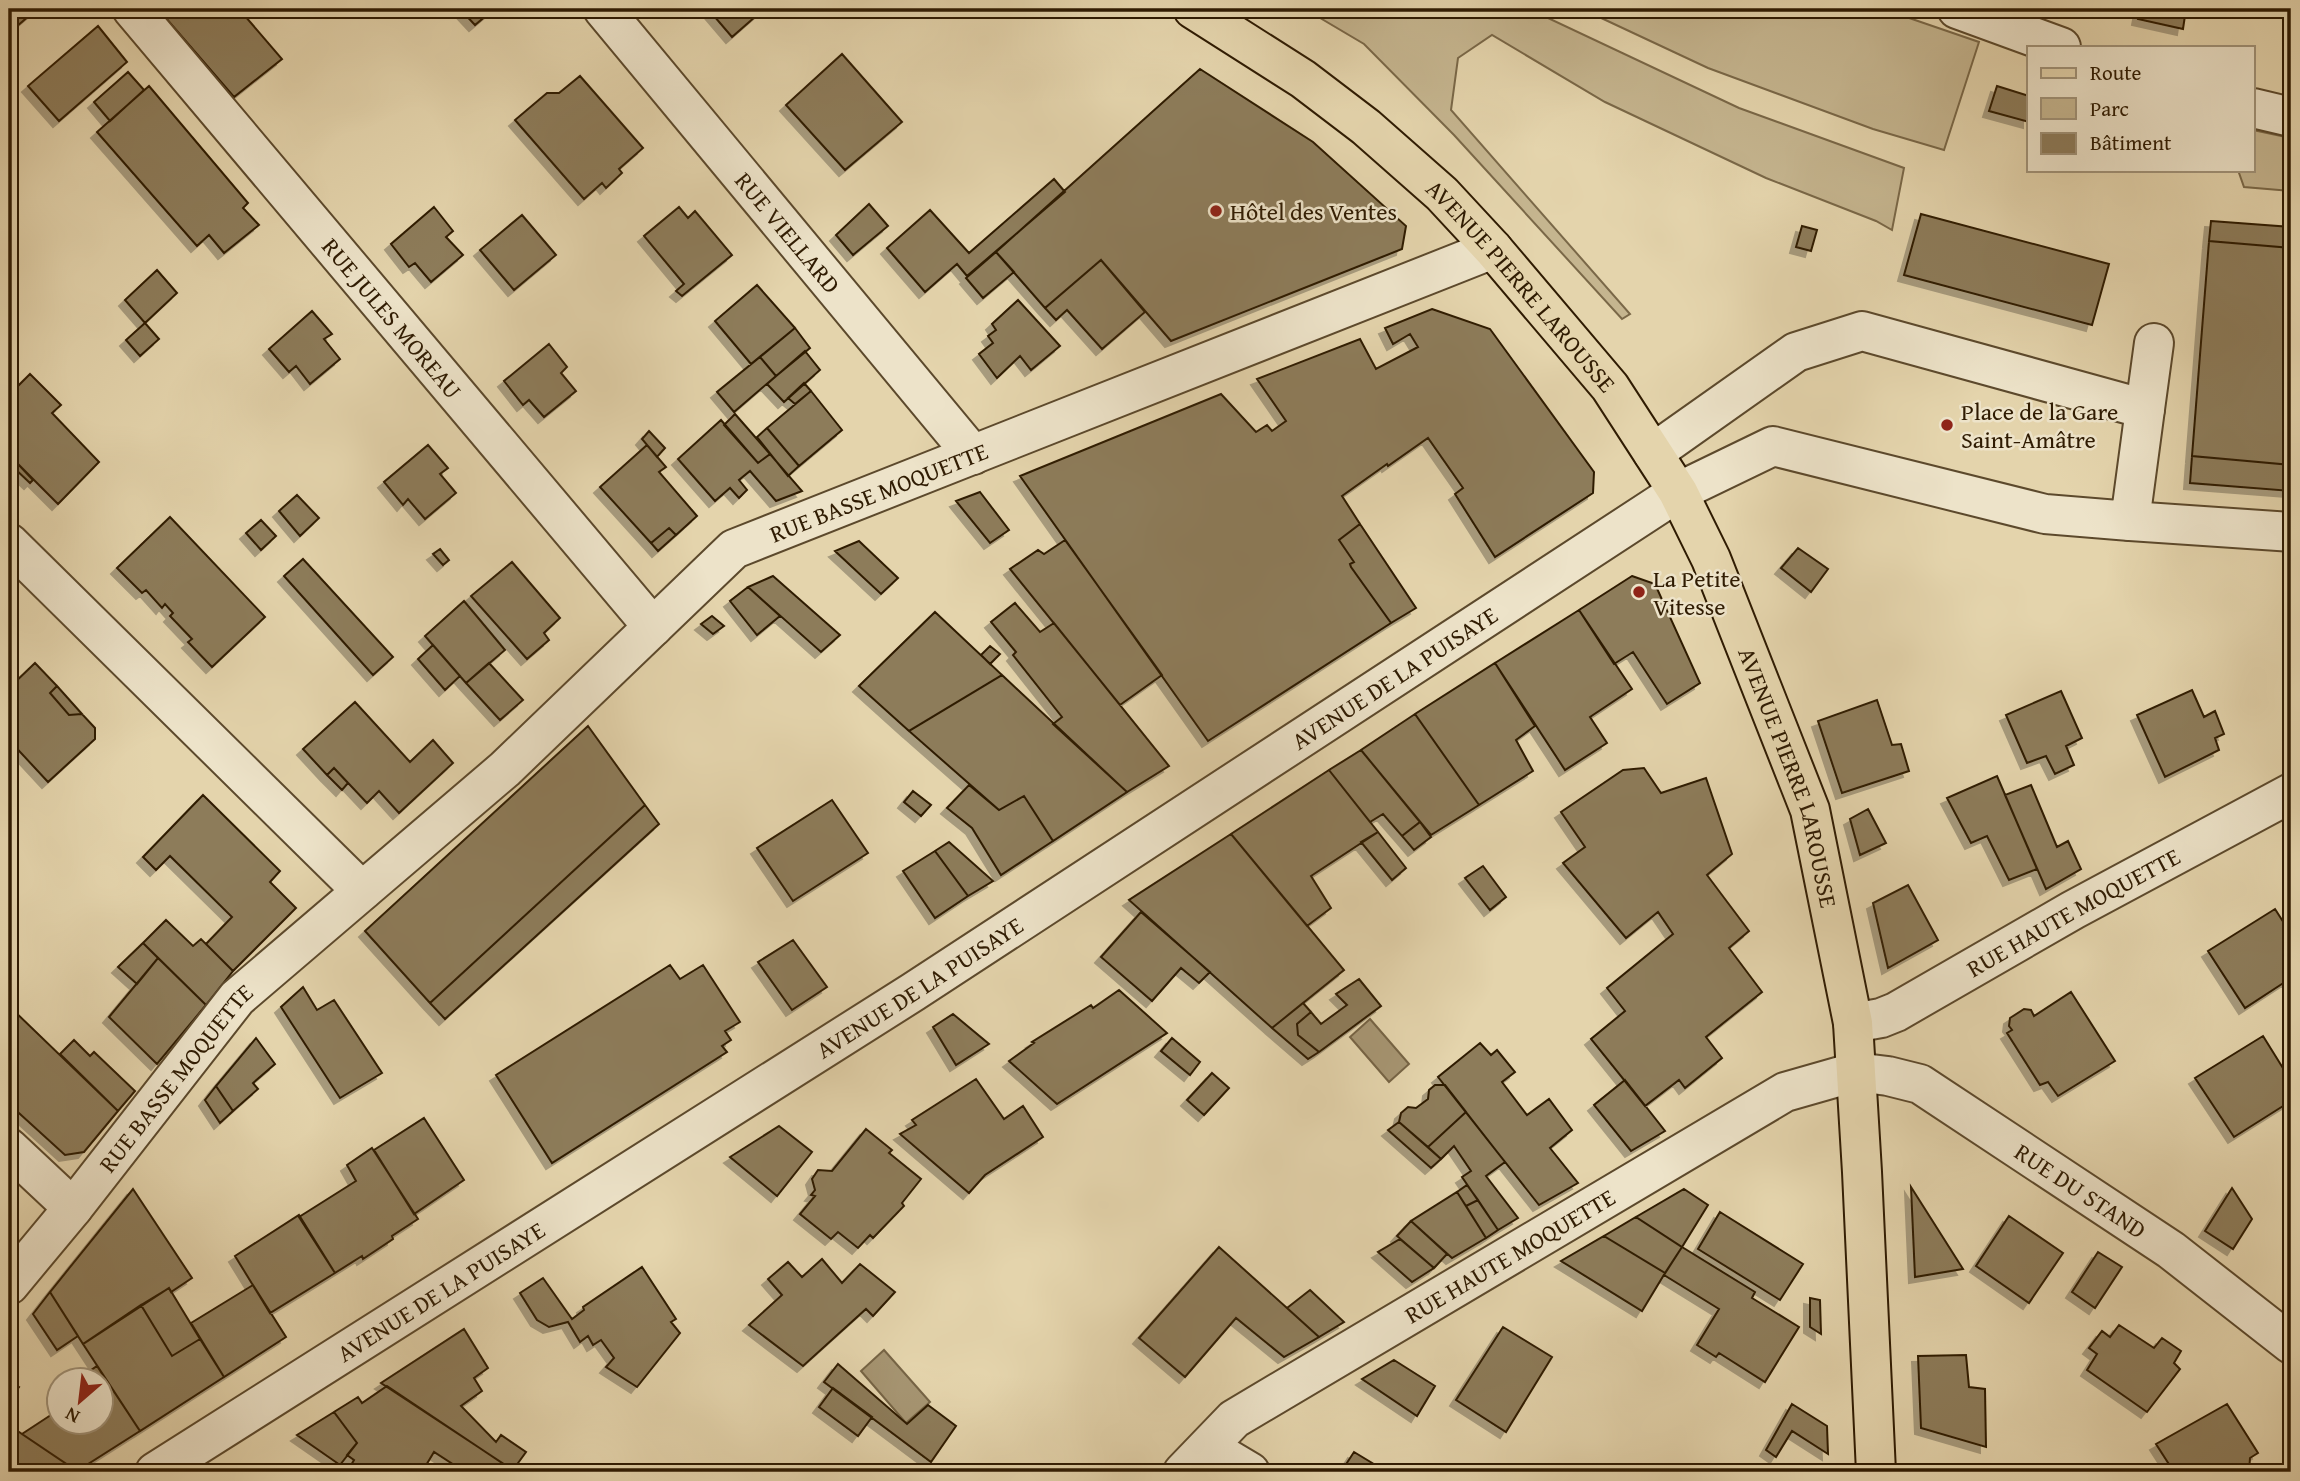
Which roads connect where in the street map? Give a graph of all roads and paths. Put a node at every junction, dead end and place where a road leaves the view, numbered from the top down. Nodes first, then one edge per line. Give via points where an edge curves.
1 (132, 9) edge
2 (603, 9) edge
3 (1193, 9) edge
4 (1957, 9) edge
5 (2058, 46) edge
6 (2254, 108) edge
7 (2291, 117) edge
8 (1493, 249) junction
9 (2154, 343) dead end
10 (2145, 409) junction
11 (1653, 453) junction
12 (973, 455) junction
13 (1678, 492) junction
14 (2130, 521) junction
15 (2291, 532) edge
16 (9, 543) edge
17 (653, 627) junction
18 (2291, 793) edge
19 (362, 891) junction
20 (1853, 1023) junction
21 (1855, 1072) junction
22 (9, 1148) edge
23 (73, 1208) junction
24 (9, 1284) edge
25 (2291, 1344) edge
26 (1196, 1459) edge
27 (155, 1472) edge
28 (1250, 1472) edge
29 (1876, 1472) edge

1 - 17 street, RUE JULES MOREAU
2 - 12 street, RUE VIELLARD
3 - 8 main road, AVENUE PIERRE LAROUSSE via 1303,79 1366,127 1442,194
4 - 5 street
6 - 7 street
8 - 11 main road, AVENUE PIERRE LAROUSSE via 1609,387
8 - 12 street, RUE BASSE MOQUETTE
9 - 10 street
10 - 11 street via 1862,331 1796,352
10 - 14 street
11 - 13 main road, AVENUE PIERRE LAROUSSE
12 - 17 street, RUE BASSE MOQUETTE via 734,549
13 - 14 street, AVENUE DE LA PUISAYE via 1773,446 2045,514
13 - 20 main road, AVENUE PIERRE LAROUSSE via 1712,559 1811,810
13 - 27 street, AVENUE DE LA PUISAYE via 913,992
14 - 15 street, AVENUE DE LA PUISAYE
16 - 19 street
17 - 19 street, RUE BASSE MOQUETTE via 505,769
18 - 20 street, RUE HAUTE MOQUETTE via 1896,1012
19 - 23 street, RUE BASSE MOQUETTE via 237,998
20 - 21 main road, AVENUE PIERRE LAROUSSE
21 - 25 street, RUE DU STAND via 1920,1084 2171,1250
21 - 26 street, RUE HAUTE MOQUETTE via 1785,1092 1234,1419
21 - 29 main road, AVENUE PIERRE LAROUSSE
22 - 23 street
23 - 24 street, RUE BASSE MOQUETTE
26 - 28 street

